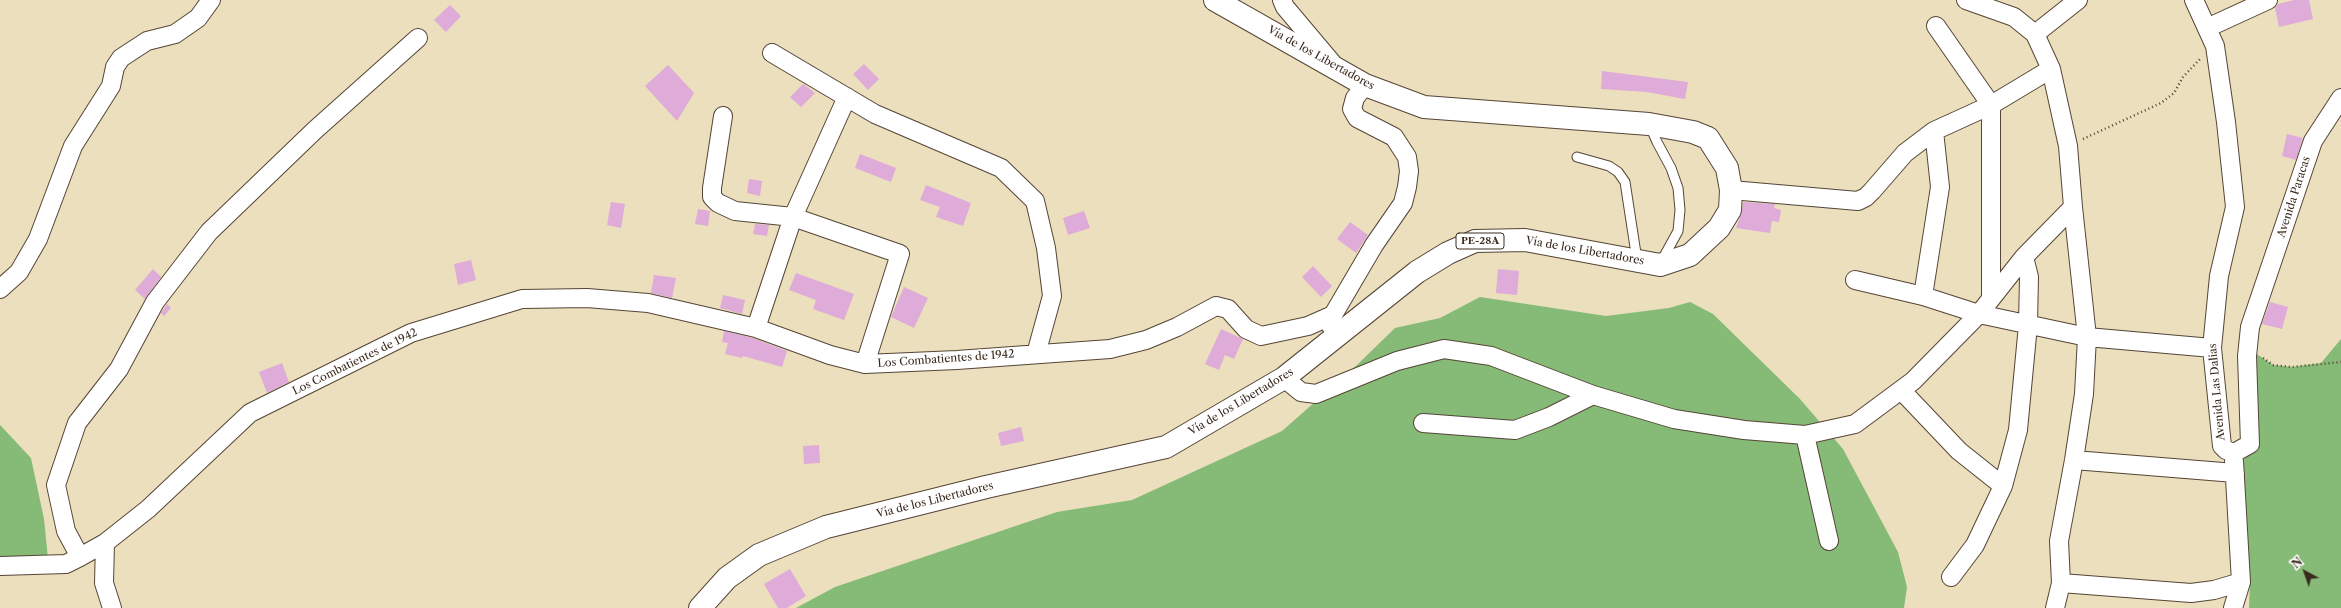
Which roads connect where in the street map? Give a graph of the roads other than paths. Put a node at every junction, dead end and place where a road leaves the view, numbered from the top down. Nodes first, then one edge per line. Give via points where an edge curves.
1 (211, 0) edge
2 (1215, 0) edge
3 (1282, 0) edge
4 (1966, 0) edge
5 (2078, 0) edge
6 (2194, 0) edge
7 (2266, 0) edge
8 (1936, 26) dead end
9 (2207, 28) junction
10 (2035, 34) junction
11 (418, 38) dead end
12 (772, 53) dead end
13 (1336, 67) junction
14 (2051, 69) junction
15 (1365, 84) junction
16 (847, 97) junction
17 (2341, 98) edge
18 (1991, 105) junction
19 (724, 116) dead end
20 (1649, 124) junction
21 (1934, 131) junction
22 (1577, 157) dead end
23 (1731, 190) junction
24 (2074, 207) junction
25 (793, 217) junction
26 (2024, 257) junction
27 (1637, 260) junction
28 (1660, 265) junction
29 (1855, 280) dead end
30 (0, 289) edge
31 (1923, 296) junction
32 (1991, 297) junction
33 (2259, 301) joint
34 (1979, 314) junction
35 (1333, 315) junction
36 (2028, 325) junction
37 (756, 328) junction
38 (2087, 337) junction
39 (1330, 343) junction
40 (2212, 348) junction
41 (1036, 354) junction
42 (865, 364) junction
43 (1284, 378) junction
44 (1901, 390) junction
45 (1593, 395) junction
46 (1423, 423) dead end
47 (1805, 435) junction
48 (2234, 452) junction
49 (2074, 460) junction
50 (2234, 473) junction
51 (2003, 486) junction
52 (1829, 541) dead end
53 (105, 543) junction
54 (80, 557) junction
55 (0, 566) edge
56 (1951, 577) dead end
57 (2241, 582) junction
58 (2061, 583) junction
59 (112, 608) edge
60 (700, 608) edge
61 (2055, 608) edge
62 (2233, 608) edge

1 - 30 street via 198,18 175,34 147,41 121,58 115,67 111,86 73,146 38,239 19,272
2 - 13 highway, Vía de los Libertadores
3 - 13 street via 1285,7
4 - 10 street via 2014,18
5 - 10 street
6 - 9 street, Avenida Las Dalias
7 - 9 street
8 - 18 street
9 - 40 street, Avenida Las Dalias via 2215,46 2235,207 2219,276
10 - 14 street
11 - 54 street via 315,130 209,232 155,302 118,369 77,423 56,485 66,531
12 - 16 street
13 - 15 highway, Vía de los Libertadores
14 - 18 street
14 - 24 street via 2068,146
15 - 20 highway, Vía de los Libertadores via 1424,107
15 - 35 street via 1355,98 1352,109 1357,118 1394,137 1407,157 1407,187 1403,203 1374,245
16 - 25 street
16 - 41 street via 875,114 1001,168 1035,201 1046,248 1052,296
17 - 33 street, Avenida Paracas via 2313,141
18 - 21 street
18 - 32 street
19 - 25 street via 712,196 718,203 735,211
20 - 23 highway, Vía de los Libertadores via 1693,132 1708,138 1727,168
20 - 28 lane via 1672,168 1678,188 1680,210 1678,231
21 - 23 street via 1905,152 1872,192 1858,201
21 - 31 street via 1940,187
22 - 27 lane via 1609,166 1618,172 1625,182
23 - 28 highway, Vía de los Libertadores via 1730,210 1719,228 1690,255
24 - 26 street
24 - 38 street
25 - 37 street
25 - 42 street via 900,254
26 - 32 street
26 - 36 street via 2029,277
27 - 28 highway, Vía de los Libertadores / PE-28A
27 - 39 highway, Vía de los Libertadores / PE-28A via 1525,240 1475,241 1448,253 1417,272
29 - 31 street
31 - 34 street
32 - 34 street
33 - 48 street, Avenida Las Dalias via 2250,327 2248,348 2250,444
34 - 36 street
34 - 44 street
35 - 39 street
35 - 41 street, Los Combatientes de 1942 via 1308,326 1261,336 1246,329 1228,309 1216,306 1146,340 1110,349
36 - 38 street
36 - 51 street via 2018,430
37 - 42 street, Los Combatientes de 1942 via 830,355
37 - 53 street, Los Combatientes de 1942 via 648,303 580,298 522,299 411,332 250,413 148,509
38 - 40 street
38 - 49 street via 2084,394
39 - 43 highway, Vía de los Libertadores / PE-28A
40 - 48 street, Avenida Las Dalias via 2222,446
41 - 42 street, Los Combatientes de 1942
43 - 45 street via 1300,392 1316,394 1397,361 1444,349 1491,356
43 - 60 highway, Vía de los Libertadores / PE-28A via 1166,447 986,487 826,527 758,555 727,578
44 - 47 street via 1855,424
44 - 51 street via 1959,451
45 - 46 street via 1549,417 1515,430
45 - 47 street via 1674,419 1744,430
47 - 52 street
48 - 50 street
49 - 50 street
49 - 58 street via 2059,541
50 - 57 street
51 - 56 street via 1975,545
53 - 54 street, Los Combatientes de 1942
53 - 59 street via 104,583
54 - 55 street, Los Combatientes de 1942 via 66,564
57 - 58 street via 2214,590 2191,593
57 - 62 street
58 - 61 street

